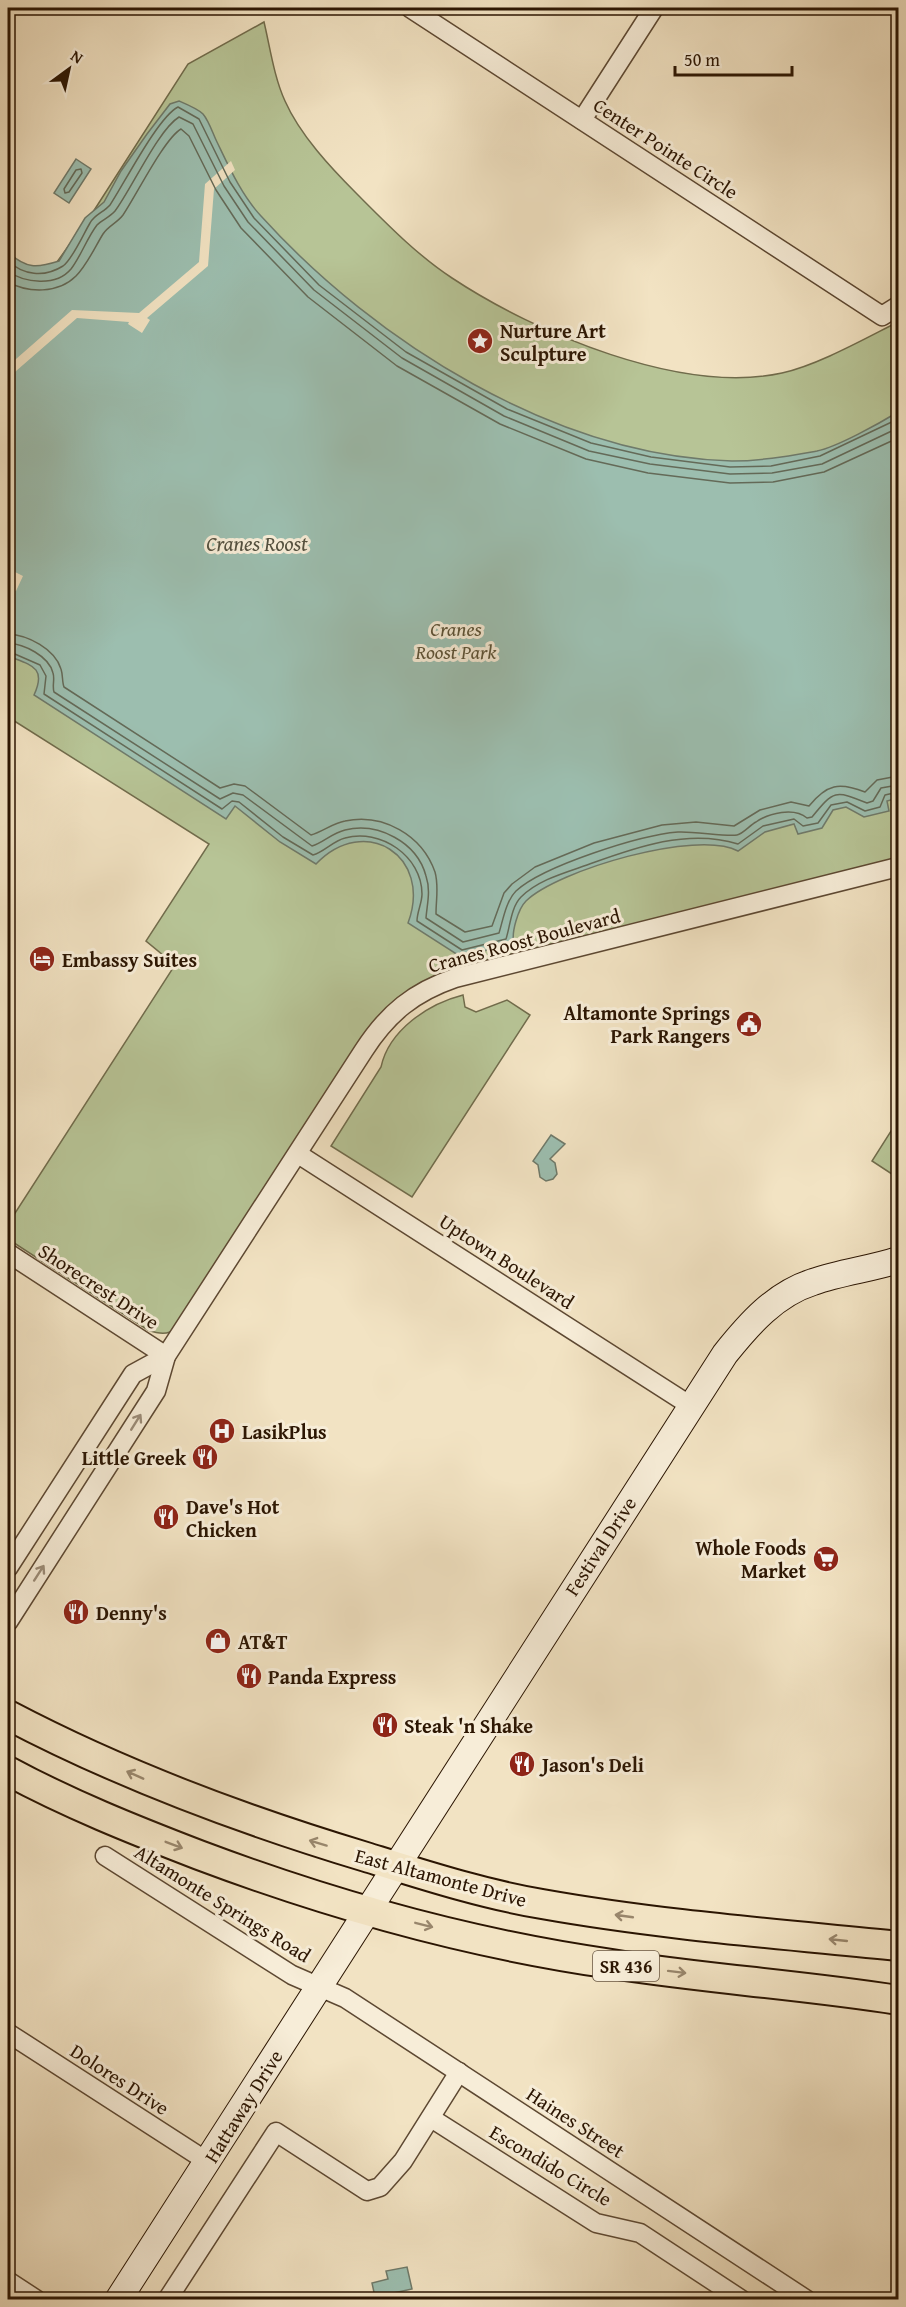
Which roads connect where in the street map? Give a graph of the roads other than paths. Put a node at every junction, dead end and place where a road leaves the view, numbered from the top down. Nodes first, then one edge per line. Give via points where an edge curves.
1 (410, 8) edge
2 (654, 8) edge
3 (582, 120) junction
4 (898, 306) edge
5 (898, 867) edge
6 (298, 1154) junction
7 (8, 1253) edge
8 (898, 1260) edge
9 (166, 1356) junction
10 (691, 1406) junction
11 (8, 1568) edge
12 (8, 1622) edge
13 (8, 1715) edge
14 (8, 1771) edge
15 (105, 1856) dead end
16 (394, 1866) junction
17 (367, 1910) junction
18 (898, 1946) edge
19 (319, 1986) junction
20 (898, 2000) edge
21 (8, 2033) edge
22 (459, 2072) junction
23 (431, 2118) junction
24 (208, 2162) junction
25 (8, 2280) edge
26 (37, 2300) edge
27 (118, 2300) edge
28 (167, 2300) edge
29 (742, 2300) edge
30 (807, 2300) edge

1 - 3 street, Center Pointe Circle
2 - 3 street
3 - 4 street, Center Pointe Circle via 882,316
5 - 6 street, Cranes Roost Boulevard via 431,986 409,999 378,1029
6 - 9 street, Cranes Roost Boulevard
6 - 10 street, Uptown Boulevard
7 - 9 street, Shorecrest Drive
8 - 10 street, Festival Drive via 812,1282 768,1306 725,1354
9 - 11 street, Cranes Roost Boulevard via 133,1374
12 -> 9 street, Cranes Roost Boulevard via 156,1391
10 - 16 street, Festival Drive
16 -> 13 main road, East Altamonte Drive via 285,1833 173,1792
14 -> 17 main road, SR 436 via 131,1829 286,1887
15 - 19 street, Altamonte Springs Road via 292,1975
16 - 17 street, Festival Drive
18 -> 16 main road, East Altamonte Drive via 664,1922 541,1904
17 - 19 street, Hattaway Drive
17 -> 20 main road, SR 436 via 462,1935 611,1964
19 - 22 street, Haines Street via 345,1998
19 - 24 street, Hattaway Drive
21 - 24 street, Dolores Drive
22 - 23 street
22 - 30 street, Haines Street
23 - 28 street via 403,2161 380,2187 367,2191 276,2132
23 - 29 street, Escondido Circle via 596,2223 640,2233
24 - 27 street, Hattaway Drive
25 - 26 street

